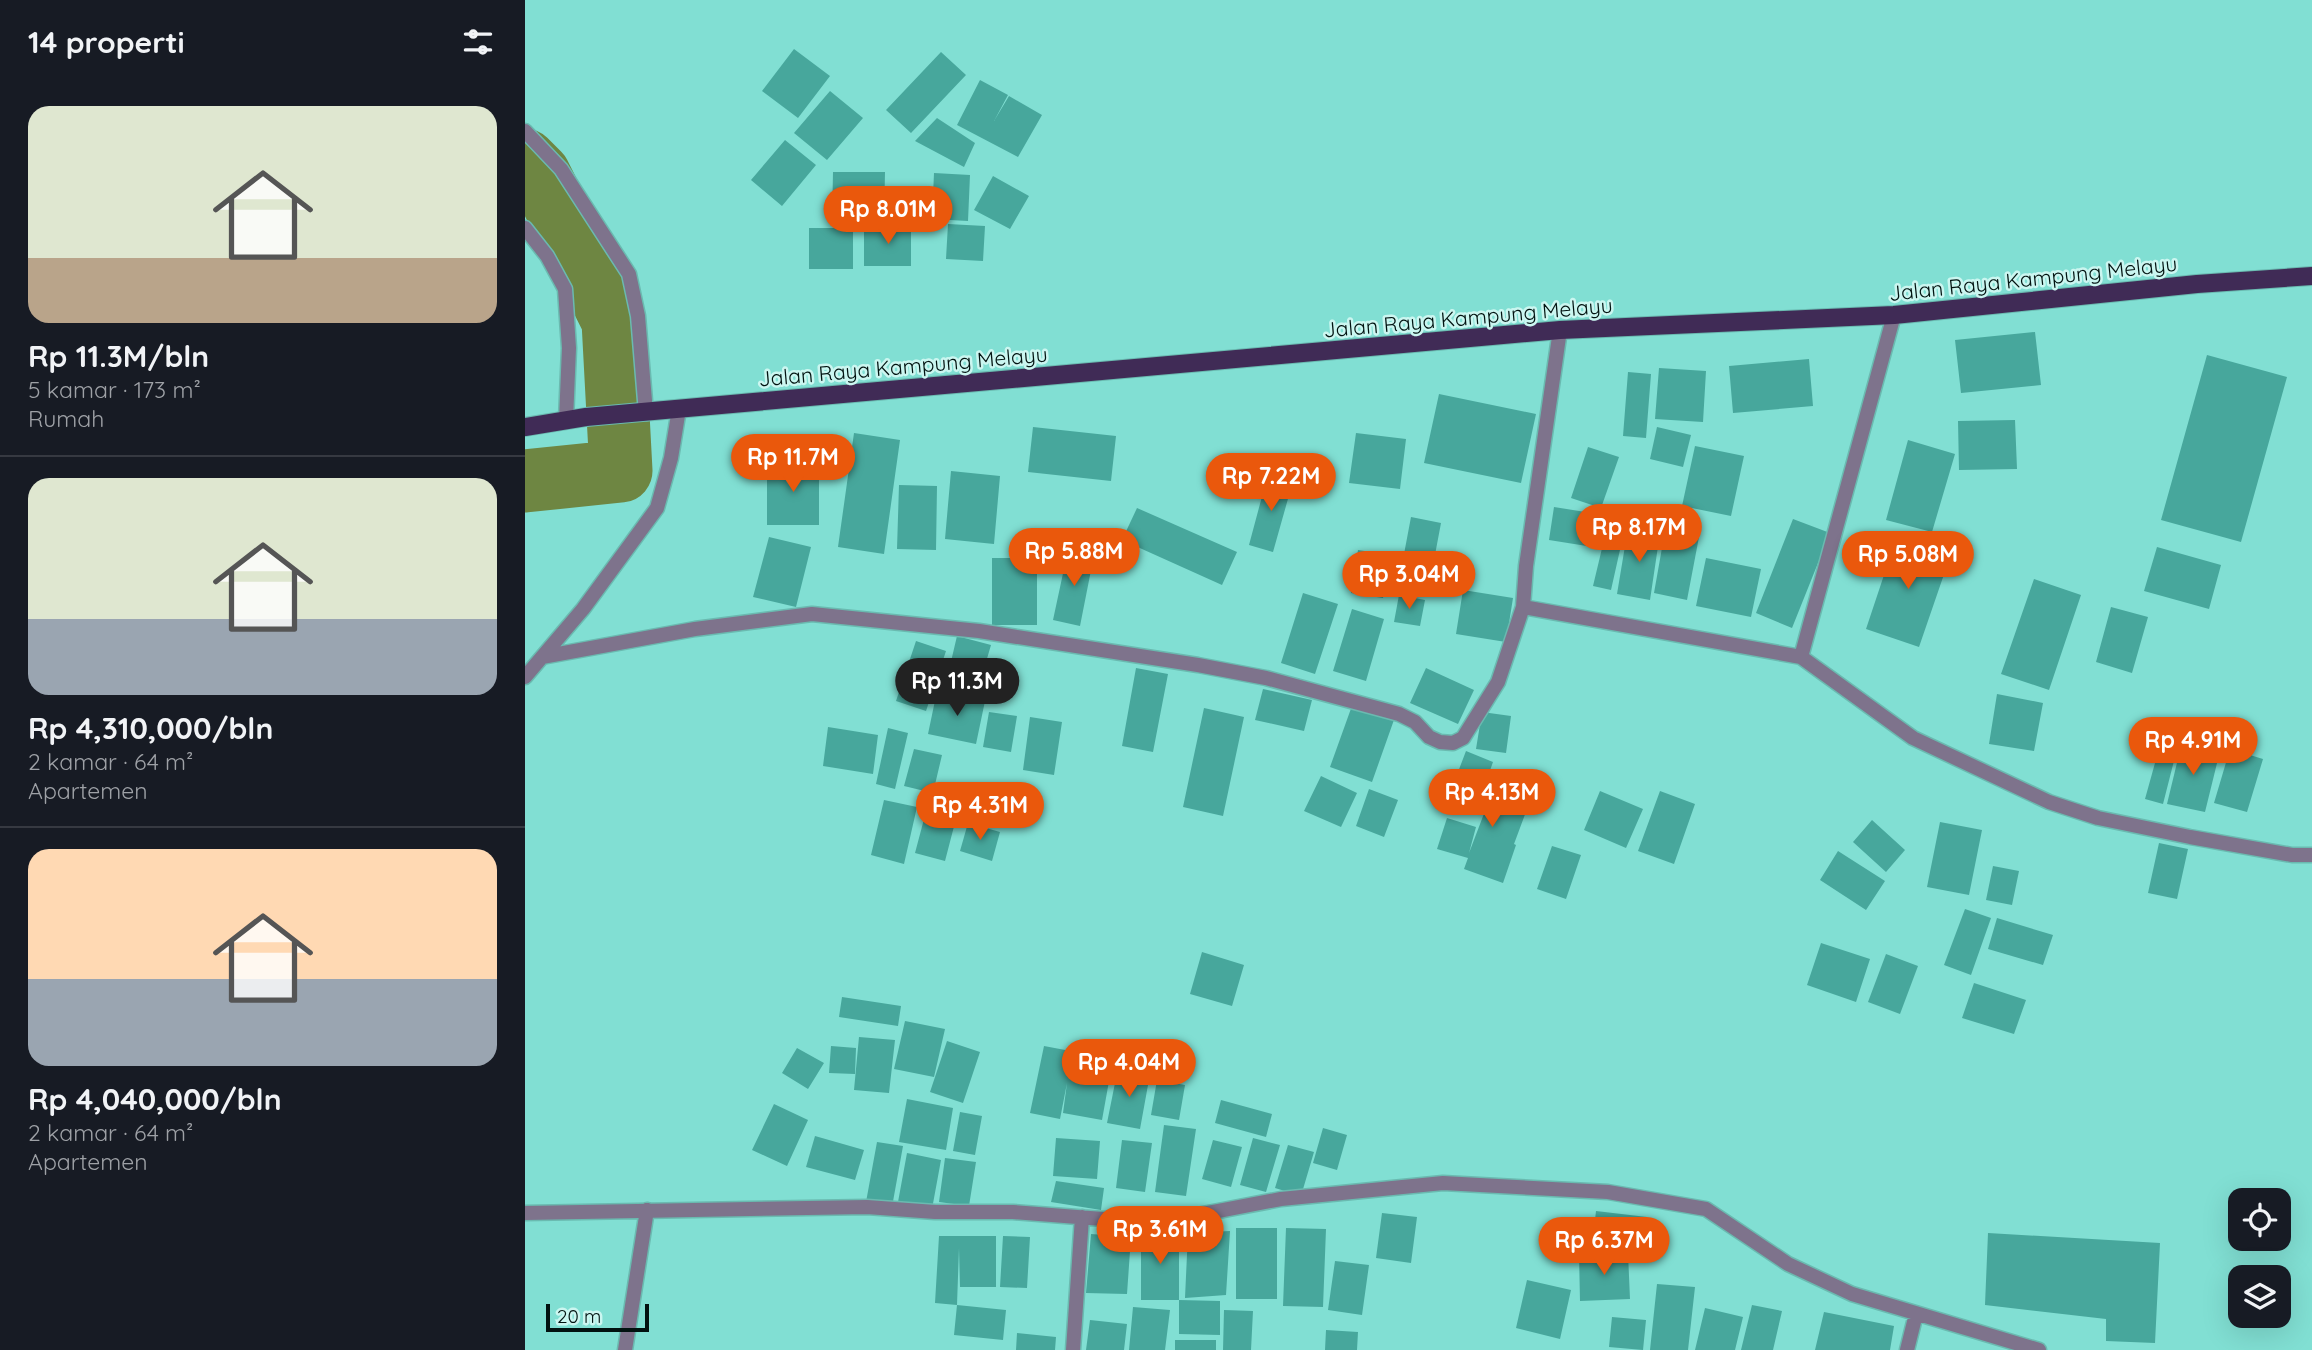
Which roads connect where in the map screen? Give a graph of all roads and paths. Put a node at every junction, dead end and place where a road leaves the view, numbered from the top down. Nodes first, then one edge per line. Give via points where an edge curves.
1 (525, 131) edge
2 (525, 228) edge
3 (2312, 276) edge
4 (1894, 315) junction
5 (1560, 330) junction
6 (679, 409) junction
7 (638, 413) junction
8 (566, 420) junction
9 (525, 426) edge
10 (1523, 607) junction
11 (542, 657) junction
12 (1801, 657) junction
13 (525, 677) edge
14 (2312, 855) edge
15 (647, 1210) junction
16 (525, 1213) edge
17 (1082, 1217) junction
18 (1916, 1314) junction
19 (625, 1350) edge
20 (1073, 1350) edge
21 (1907, 1350) edge
22 (2039, 1350) edge

1 - 7 street via 561,169 629,274 638,316
2 - 8 street via 565,289 569,348
3 - 4 main road, Jalan Raya Kampung Melayu
4 - 5 main road, Jalan Raya Kampung Melayu
4 - 12 street
5 - 6 main road, Jalan Raya Kampung Melayu
5 - 10 street
6 - 7 main road, Jalan Raya Kampung Melayu
6 - 11 street via 657,508
7 - 8 main road, Jalan Raya Kampung Melayu
8 - 9 main road, Jalan Raya Kampung Melayu
10 - 11 street via 1498,682 1463,738 1453,743 1429,737 1399,714 1266,678 979,631 812,614 695,629
10 - 12 street
11 - 13 street
12 - 14 street via 1913,738 2049,802 2098,818 2177,834
15 - 16 street
15 - 17 street via 867,1208
15 - 19 street
17 - 18 street via 1188,1217 1281,1199 1443,1183 1608,1192 1706,1209 1788,1264 1852,1294
17 - 20 street
18 - 21 street
18 - 22 street

